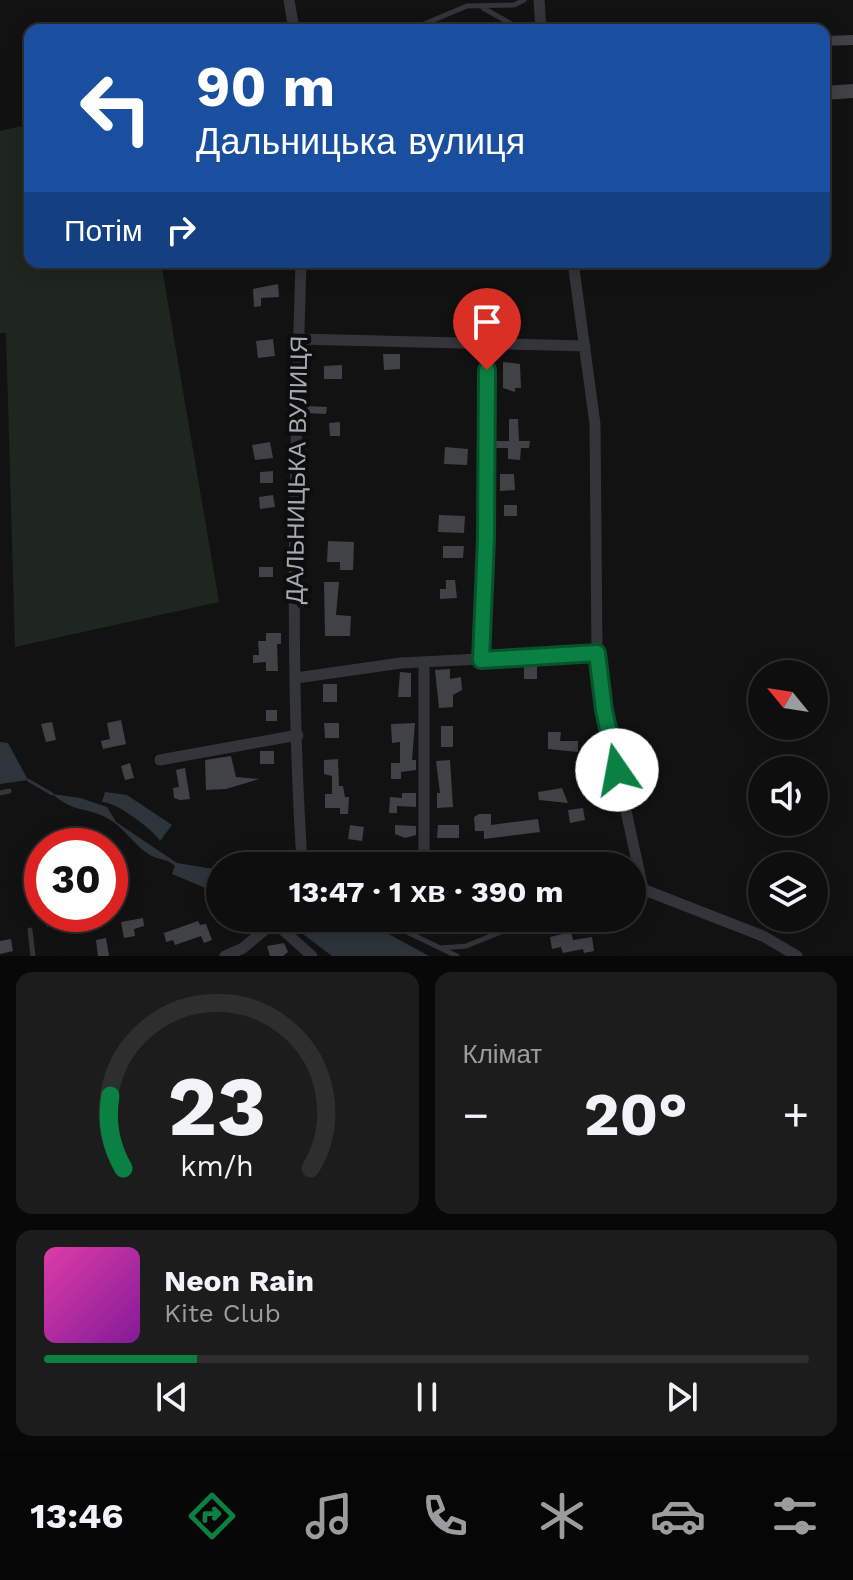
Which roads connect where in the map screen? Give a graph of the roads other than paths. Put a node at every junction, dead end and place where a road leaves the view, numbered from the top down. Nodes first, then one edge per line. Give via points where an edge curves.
1 (289, 0) edge
2 (524, 0) edge
3 (539, 0) edge
4 (467, 3) edge
5 (482, 7) junction
6 (293, 24) edge
7 (423, 24) edge
8 (512, 24) edge
9 (541, 24) edge
10 (301, 268) edge
11 (574, 268) edge
12 (299, 339) junction
13 (487, 342) junction
14 (585, 346) junction
15 (597, 653) junction
16 (481, 660) junction
17 (424, 664) junction
18 (296, 678) junction
19 (298, 735) junction
20 (160, 760) dead end
21 (9, 791) dead end
22 (0, 793) edge
23 (303, 852) edge
24 (424, 852) edge
25 (631, 852) edge
26 (646, 890) edge
27 (30, 932) edge
28 (265, 932) edge
29 (289, 932) edge
30 (407, 932) edge
31 (501, 932) edge
32 (441, 948) junction
33 (244, 952) edge
34 (33, 956) edge
35 (225, 956) edge
36 (312, 956) edge
37 (457, 956) edge
38 (795, 956) edge

1 - 6 street
2 - 5 lane
3 - 9 street
4 - 5 lane
4 - 7 lane
5 - 8 lane
10 - 12 street, ДАЛЬНИЦЬКА ВУЛИЦЯ
11 - 14 street
12 - 13 street
12 - 18 street, ДАЛЬНИЦЬКА ВУЛИЦЯ
13 - 14 street
13 - 16 street
14 - 15 street via 595,424
15 - 16 street
15 - 25 street
16 - 17 street
17 - 18 street
17 - 24 street
18 - 19 street, ДАЛЬНИЦЬКА ВУЛИЦЯ
19 - 20 street
19 - 23 street, ДАЛЬНИЦЬКА ВУЛИЦЯ
21 - 22 lane
26 - 38 street via 763,936
27 - 34 lane
28 - 33 street
29 - 36 street
30 - 32 lane
31 - 32 lane via 466,946
32 - 37 lane
33 - 35 street

